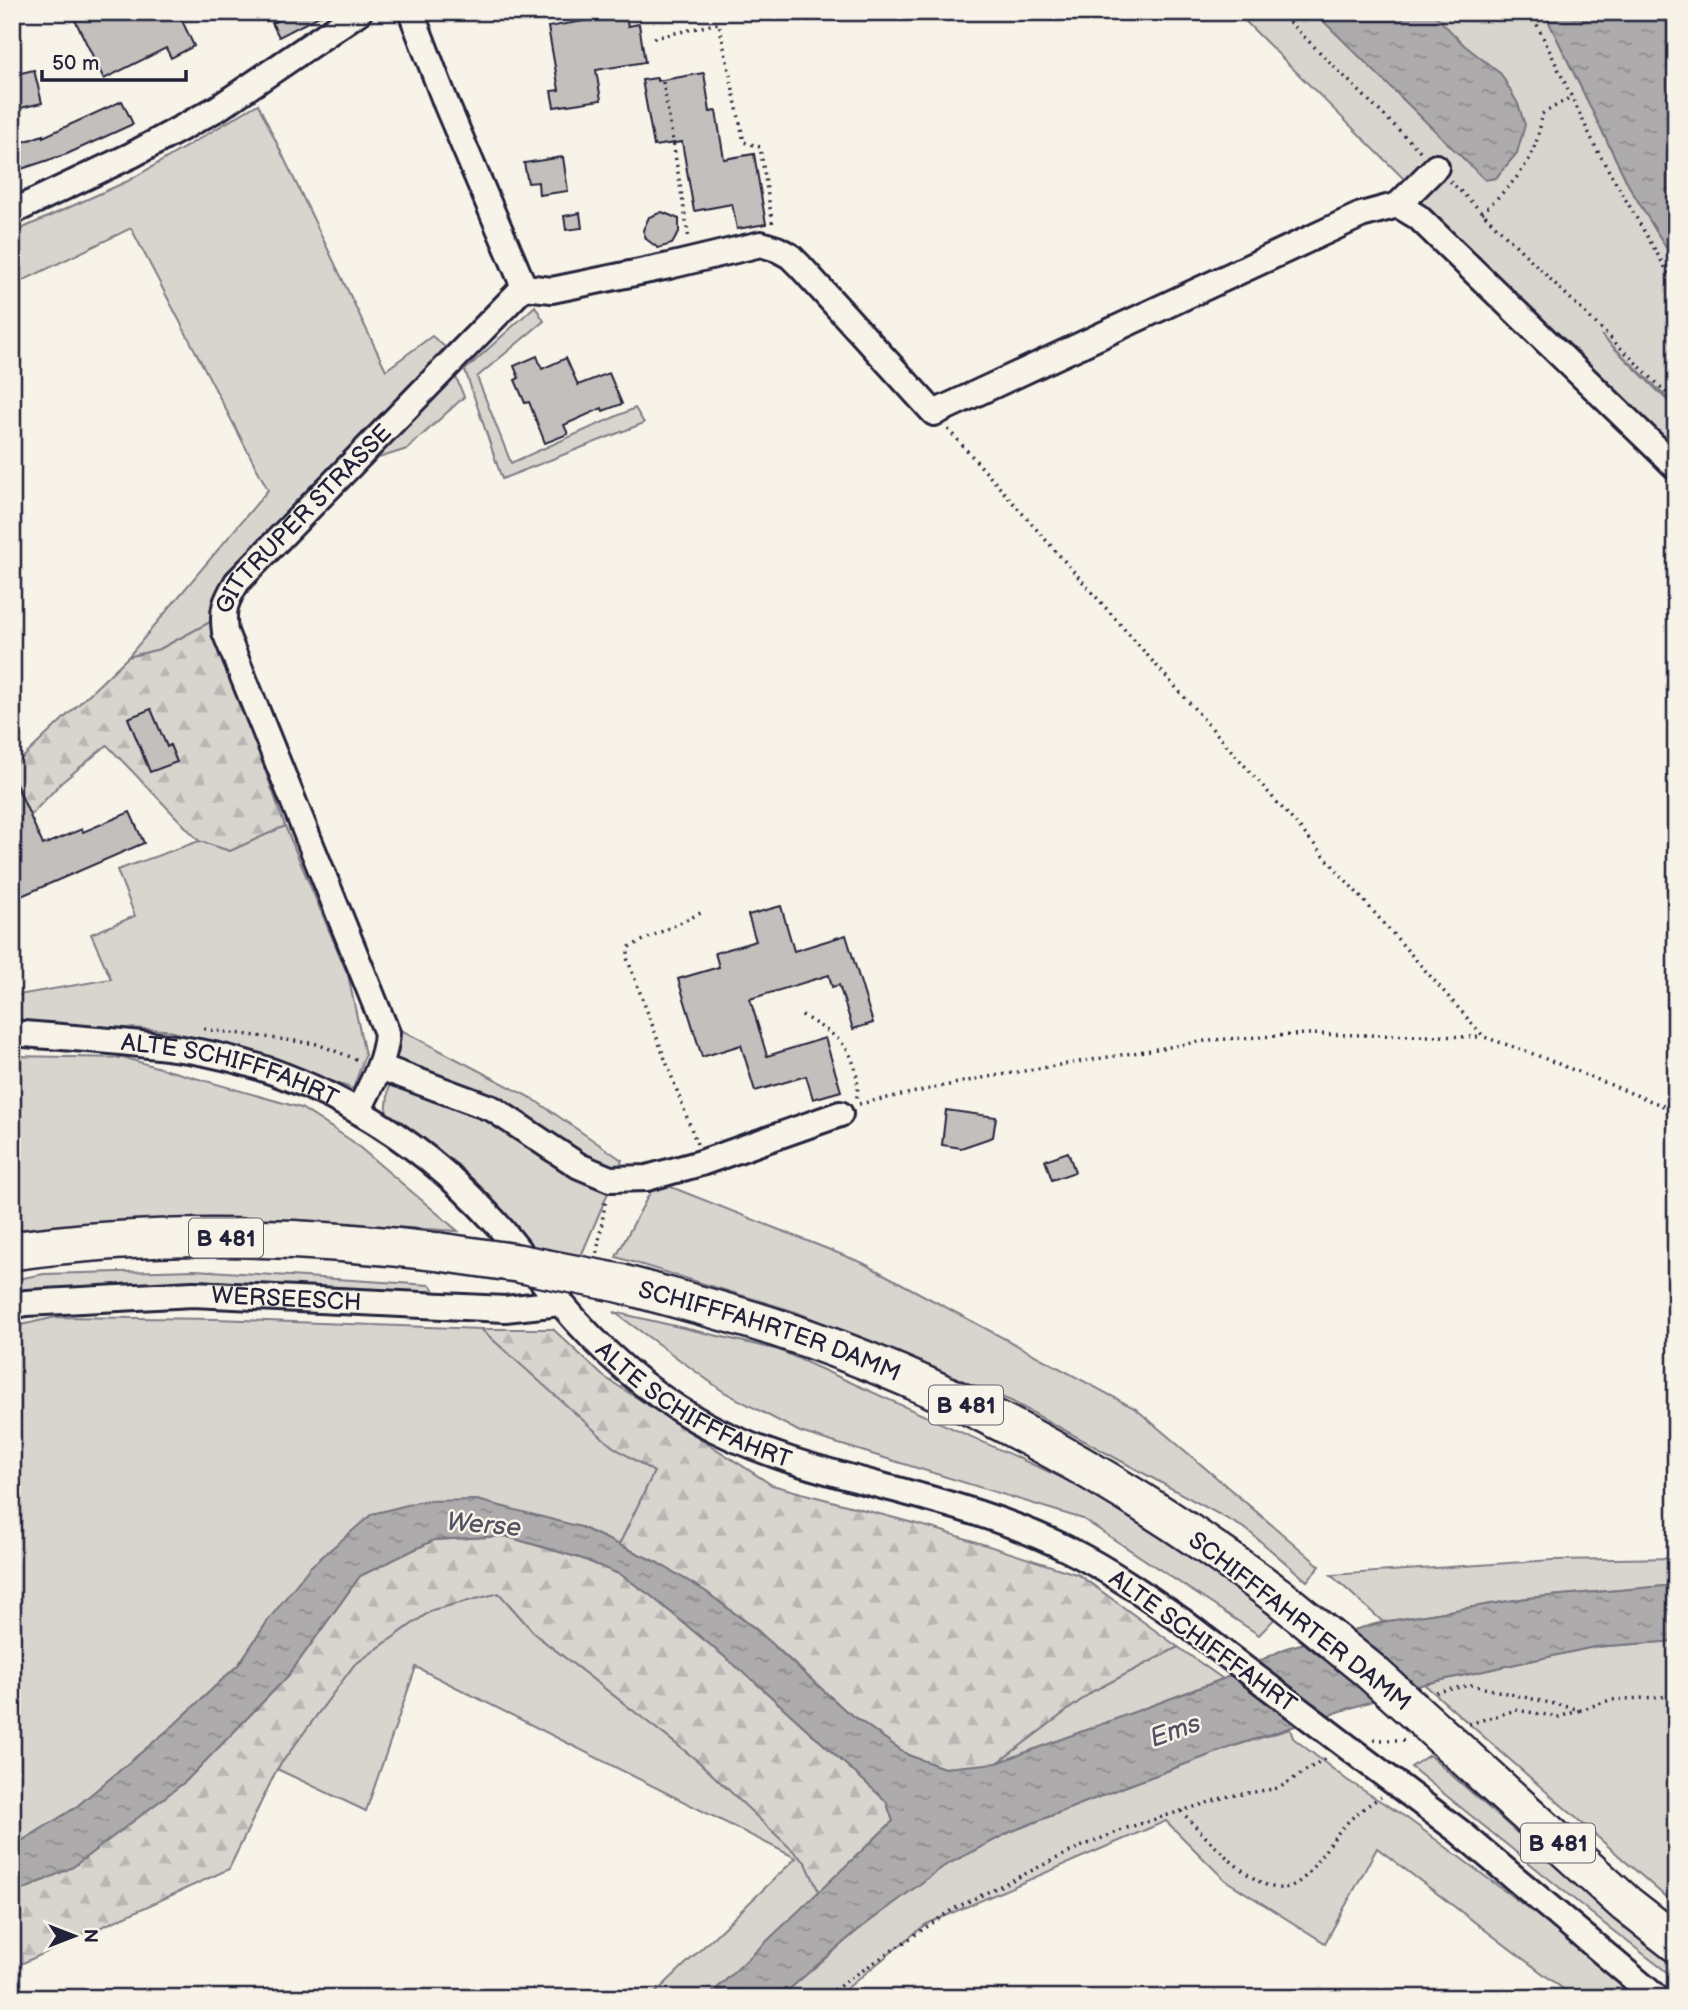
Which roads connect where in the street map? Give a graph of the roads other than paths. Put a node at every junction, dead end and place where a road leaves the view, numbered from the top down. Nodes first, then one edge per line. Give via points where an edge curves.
1 (359, 12) edge
2 (411, 12) edge
3 (1436, 167) road end
4 (1398, 205) junction
5 (12, 212) edge
6 (524, 287) junction
7 (1676, 467) edge
8 (12, 1033) edge
9 (380, 1067) junction
10 (358, 1111) junction
11 (840, 1114) dead end
12 (12, 1251) edge
13 (560, 1303) junction
14 (12, 1306) edge
15 (1676, 1943) edge
16 (1657, 1998) edge

1 - 5 street via 218,108
2 - 6 street
3 - 4 street
4 - 6 street via 1362,215 934,413 800,266 777,248 761,244 552,290
4 - 7 street via 1418,217
6 - 9 street, GITTRUPER STRASSE via 237,582 223,614 225,632 387,1033
8 - 10 street, ALTE SCHIFFFAHRT via 128,1043 226,1059 314,1088
9 - 10 street, GITTRUPER STRASSE
9 - 11 street via 493,1109 579,1166 610,1179 647,1178 701,1163
10 - 13 street, ALTE SCHIFFFAHRT via 398,1136 469,1195
12 - 15 highway, SCHIFFFAHRTER DAMM / B 481, bridge via 233,1238 345,1242 517,1263 619,1283 738,1317 912,1380 1017,1429 1221,1554 1369,1670 1626,1904
13 - 14 street, WERSEESCH via 505,1309 193,1294
13 - 16 street, ALTE SCHIFFFAHRT, bridge via 626,1370 696,1419 742,1442 842,1477 998,1520 1109,1572 1182,1621 1390,1786 1460,1832

